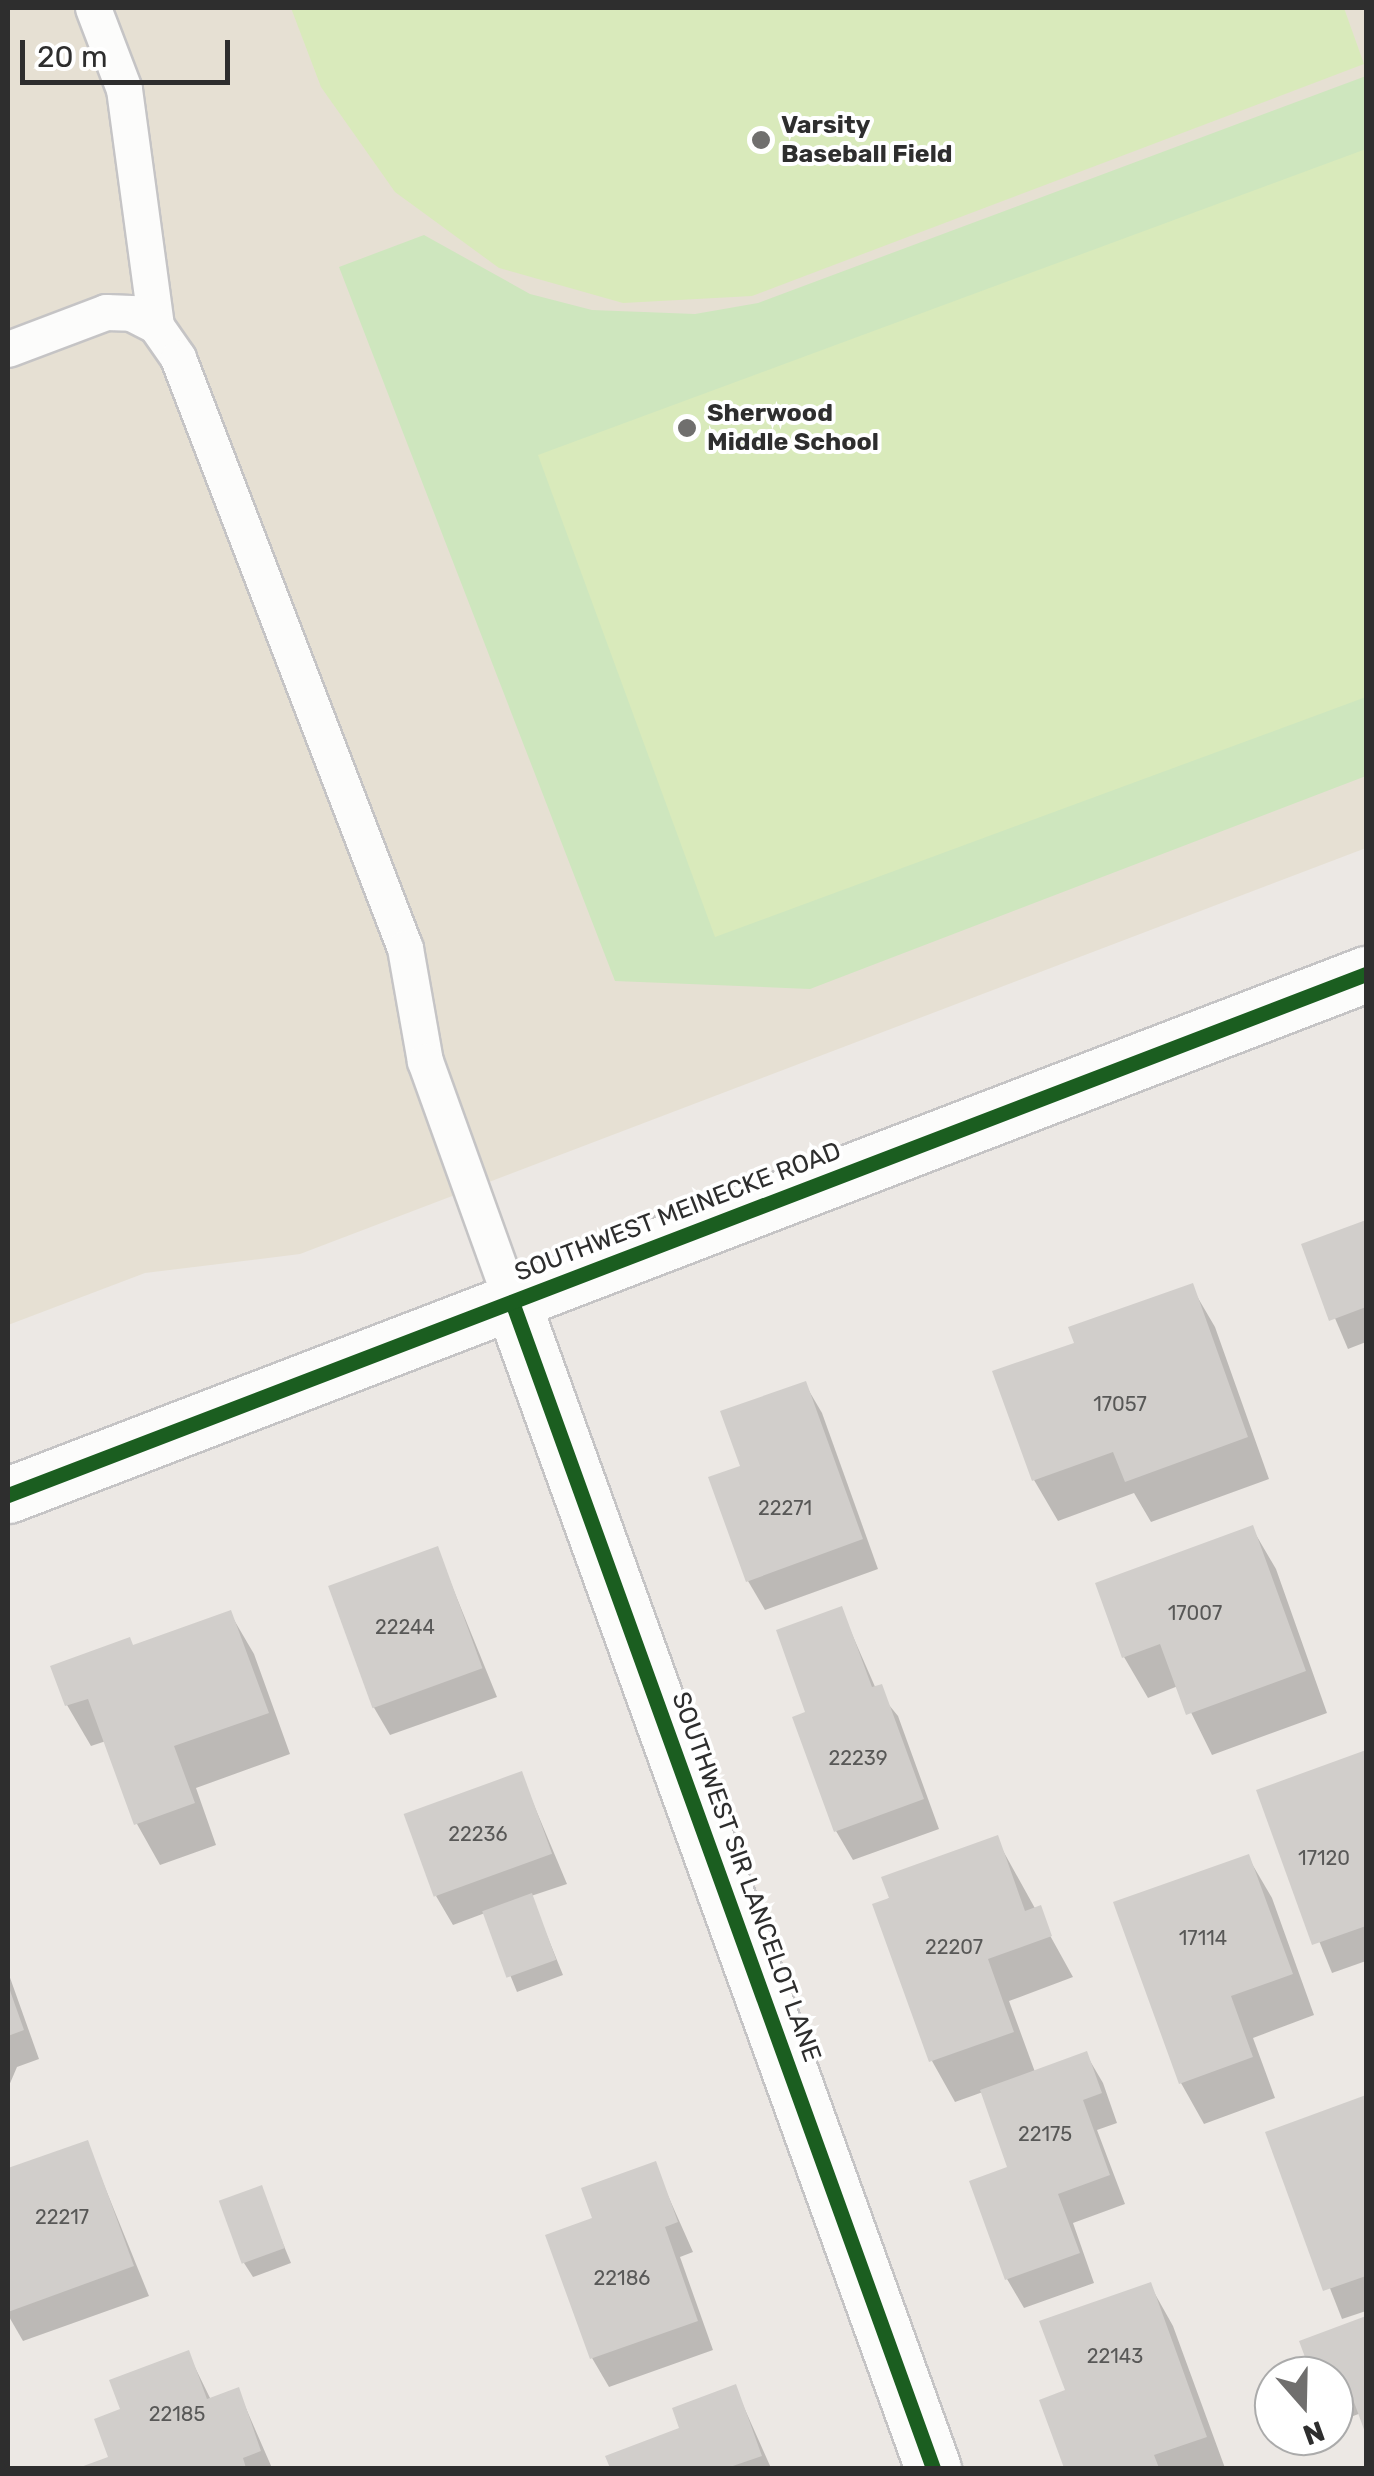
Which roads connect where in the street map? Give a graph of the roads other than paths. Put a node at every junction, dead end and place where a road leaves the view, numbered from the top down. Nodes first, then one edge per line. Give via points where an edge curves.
1 (93, 8) edge
2 (156, 326) junction
3 (8, 349) edge
4 (1366, 974) edge
5 (512, 1302) junction
6 (8, 1495) edge
7 (932, 2468) edge

1 - 2 lane via 124,89
2 - 3 lane via 131,313 106,312
2 - 5 lane via 178,358 404,948 425,1061
4 - 5 main road, SOUTHWEST MEINECKE ROAD
5 - 6 main road, SOUTHWEST MEINECKE ROAD
5 - 7 main road, SOUTHWEST SIR LANCELOT LANE

